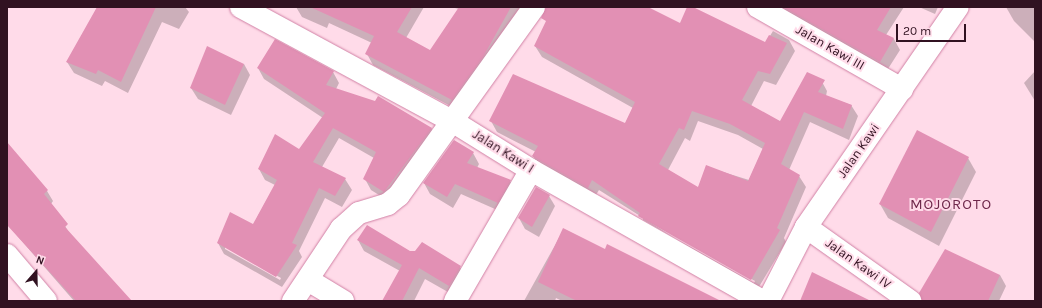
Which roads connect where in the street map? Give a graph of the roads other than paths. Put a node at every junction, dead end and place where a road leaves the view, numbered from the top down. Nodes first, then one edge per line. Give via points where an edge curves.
1 (241, 7) edge
2 (534, 7) edge
3 (758, 7) edge
4 (958, 7) edge
5 (902, 89) junction
6 (452, 121) junction
7 (531, 170) junction
8 (806, 227) junction
9 (7, 255) edge
10 (308, 280) junction
11 (46, 301) edge
12 (293, 301) edge
13 (343, 301) edge
14 (455, 301) edge
15 (763, 301) edge
16 (768, 301) edge
17 (910, 301) edge

1 - 6 street, Jalan Kawi I
2 - 6 street
3 - 5 street, Jalan Kawi III
4 - 5 street, Jalan Kawi
5 - 8 street, Jalan Kawi
6 - 7 street, Jalan Kawi I
6 - 10 street via 394,201 360,213 346,226
7 - 14 street
7 - 15 street, Jalan Kawi I
8 - 16 street, Jalan Kawi
8 - 17 street, Jalan Kawi IV
9 - 11 street
10 - 12 street
10 - 13 street

